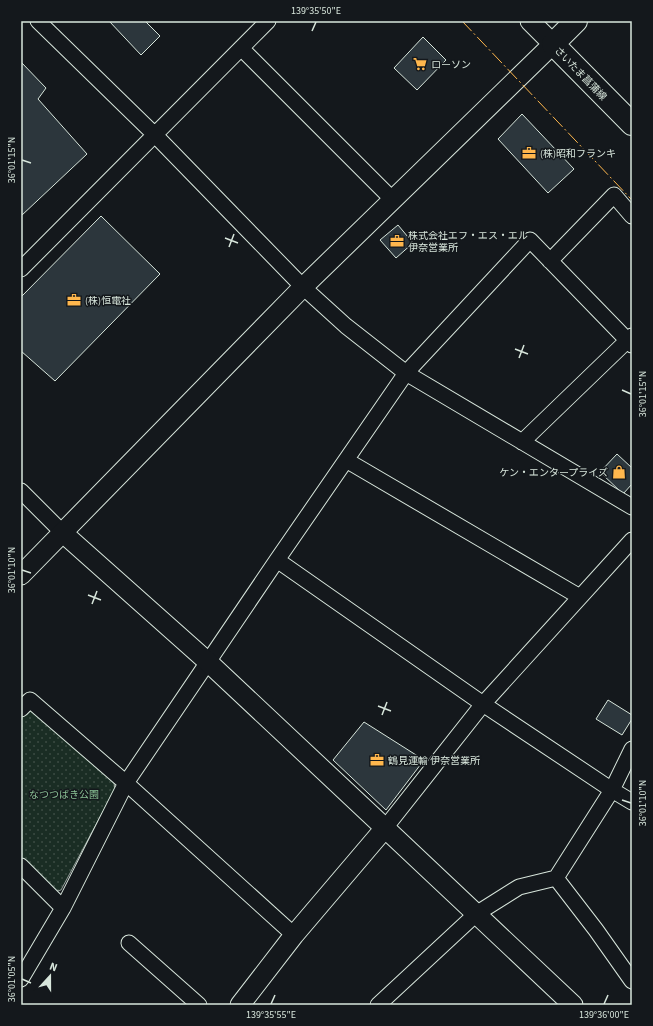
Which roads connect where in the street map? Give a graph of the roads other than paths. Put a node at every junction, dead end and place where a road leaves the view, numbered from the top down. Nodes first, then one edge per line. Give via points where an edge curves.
1 (38, 21) edge
2 (268, 21) edge
3 (530, 21) edge
4 (576, 21) edge
5 (553, 44) junction
6 (241, 48) junction
7 (632, 124) edge
8 (155, 135) junction
9 (393, 200) junction
10 (632, 216) edge
11 (550, 262) junction
12 (21, 269) edge
13 (303, 287) junction
14 (630, 341) edge
15 (406, 373) junction
16 (522, 442) junction
17 (346, 460) junction
18 (21, 491) edge
19 (632, 507) edge
20 (63, 533) junction
21 (632, 540) edge
22 (277, 560) junction
23 (21, 575) edge
24 (580, 597) junction
25 (208, 662) junction
26 (483, 704) junction
27 (21, 709) edge
28 (632, 749) edge
29 (126, 783) junction
30 (612, 790) junction
31 (632, 802) edge
32 (385, 828) junction
33 (21, 866) edge
34 (556, 878) junction
35 (63, 908) junction
36 (476, 914) junction
37 (294, 935) junction
38 (129, 943) dead end
39 (21, 979) edge
40 (632, 981) edge
41 (381, 1004) edge
42 (199, 1005) edge
43 (240, 1005) edge
44 (573, 1005) edge

1 - 8 street
2 - 6 street
3 - 5 street
4 - 5 main road, さいたま菖蒲線
5 - 7 main road, さいたま菖蒲線
5 - 9 street
6 - 8 street
6 - 9 street
8 - 12 street
8 - 13 street
9 - 13 street
10 - 11 street via 614,195
11 - 14 street
11 - 15 street via 530,240
13 - 15 street via 346,326
13 - 20 street
14 - 16 street
15 - 16 street
15 - 17 street
16 - 19 street
17 - 22 street
17 - 24 street
18 - 20 street
20 - 23 street
20 - 25 street
21 - 24 street
22 - 25 street
22 - 26 street
24 - 26 street
25 - 29 street
25 - 32 street
26 - 30 street
26 - 32 street
27 - 29 street via 30,700
28 - 30 street
29 - 35 street
29 - 37 street
30 - 31 street
30 - 34 street
32 - 36 street
32 - 37 street
33 - 35 street
34 - 36 street via 519,887
34 - 40 street
35 - 39 street
36 - 41 street
36 - 44 street
37 - 43 street
38 - 42 street

